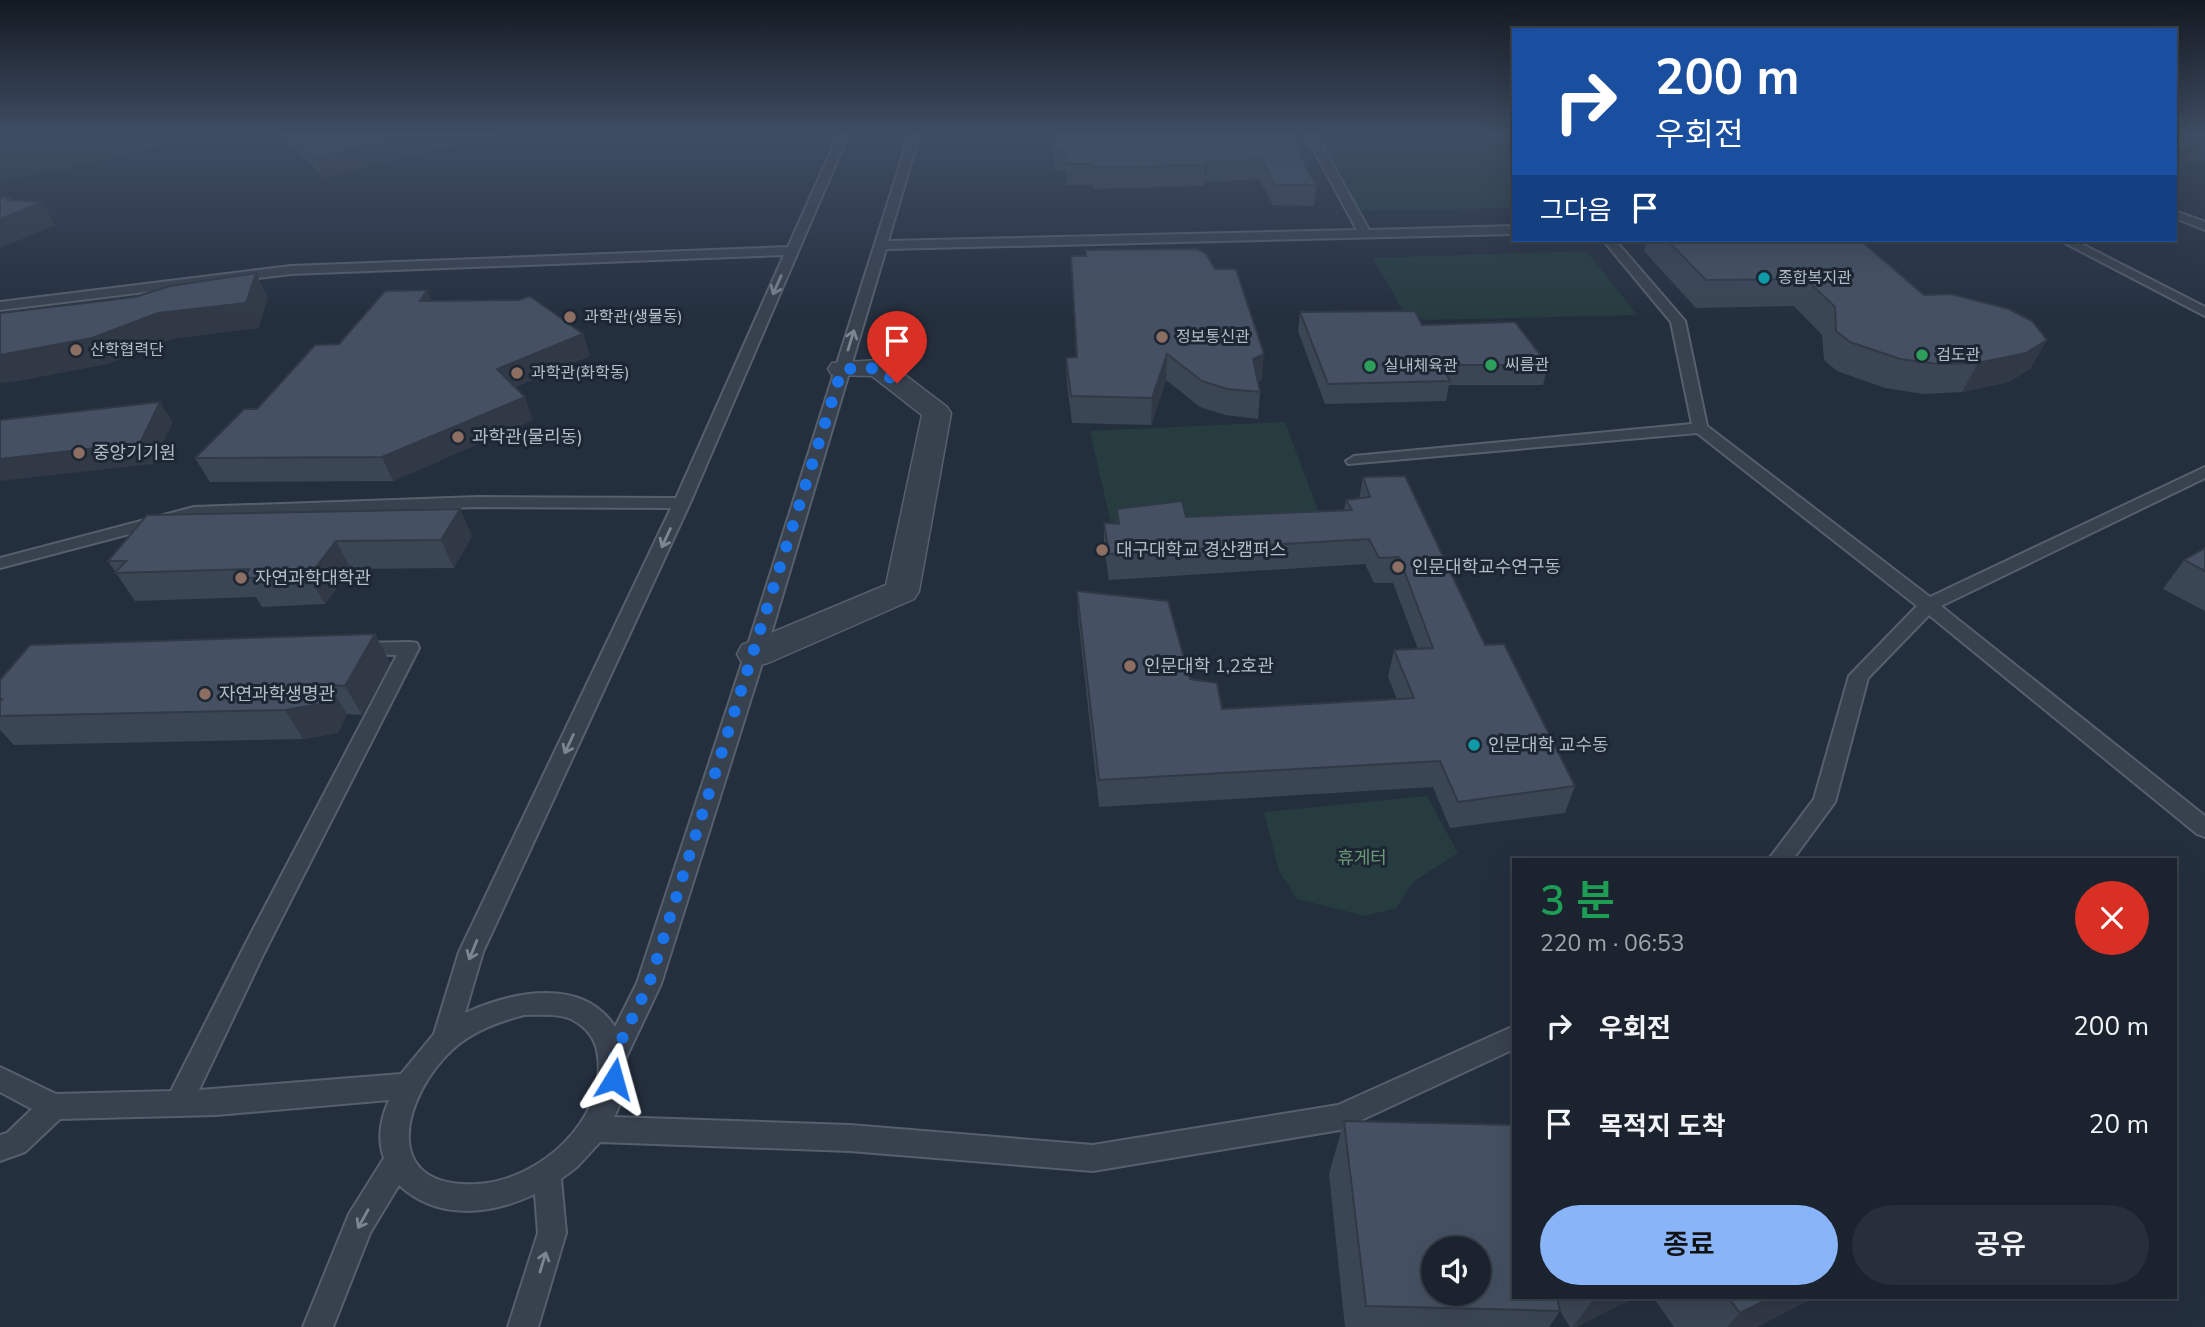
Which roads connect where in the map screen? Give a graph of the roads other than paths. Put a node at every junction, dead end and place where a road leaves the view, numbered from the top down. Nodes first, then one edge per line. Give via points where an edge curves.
1 (817, 195) edge
2 (896, 195) edge
3 (1344, 195) edge
4 (2177, 215) edge
5 (2205, 226) edge
6 (1512, 230) edge
7 (1365, 234) junction
8 (1611, 242) edge
9 (2069, 242) edge
10 (880, 245) junction
11 (792, 251) junction
12 (0, 306) edge
13 (2205, 312) edge
14 (842, 369) junction
15 (1700, 428) junction
16 (1354, 461) dead end
17 (2205, 472) edge
18 (682, 503) junction
19 (0, 563) edge
20 (1927, 605) junction
21 (331, 650) edge
22 (755, 654) junction
23 (2205, 828) edge
24 (1781, 858) edge
25 (1512, 1038) edge
26 (445, 1040) junction
27 (614, 1055) junction
28 (0, 1079) edge
29 (406, 1086) junction
30 (180, 1103) junction
31 (54, 1107) junction
32 (594, 1129) junction
33 (0, 1148) edge
34 (398, 1161) junction
35 (547, 1174) junction
36 (318, 1327) edge
37 (523, 1327) edge

1 - 11 lane
2 - 10 lane
3 - 7 lane
4 - 5 lane
6 - 7 lane
7 - 10 lane
8 - 15 lane via 1678,321
9 - 13 lane
14 -> 10 lane
11 - 12 lane via 291,270
11 -> 18 lane
14 - 22 lane
14 - 22 street via 878,368 937,413 902,591
15 - 16 lane
15 - 20 lane
17 - 20 lane
18 - 19 lane via 478,502 194,512
18 -> 26 lane via 471,952
20 - 23 lane
20 - 24 lane via 1859,676 1824,802
21 - 30 lane via 410,648
22 - 27 lane via 649,984
25 - 32 lane via 1340,1117 1093,1158 850,1138
26 - 27 lane via 497,1011 550,1004 573,1008 592,1019 606,1035
26 - 29 lane
27 - 32 lane via 608,1104
28 - 31 lane
29 - 30 lane
29 - 34 lane via 393,1137
30 - 31 lane
31 - 33 lane via 15,1143
32 - 35 lane
34 - 35 lane via 411,1179 431,1192 457,1199 497,1195
34 -> 36 lane via 359,1224
37 -> 35 lane via 552,1233

